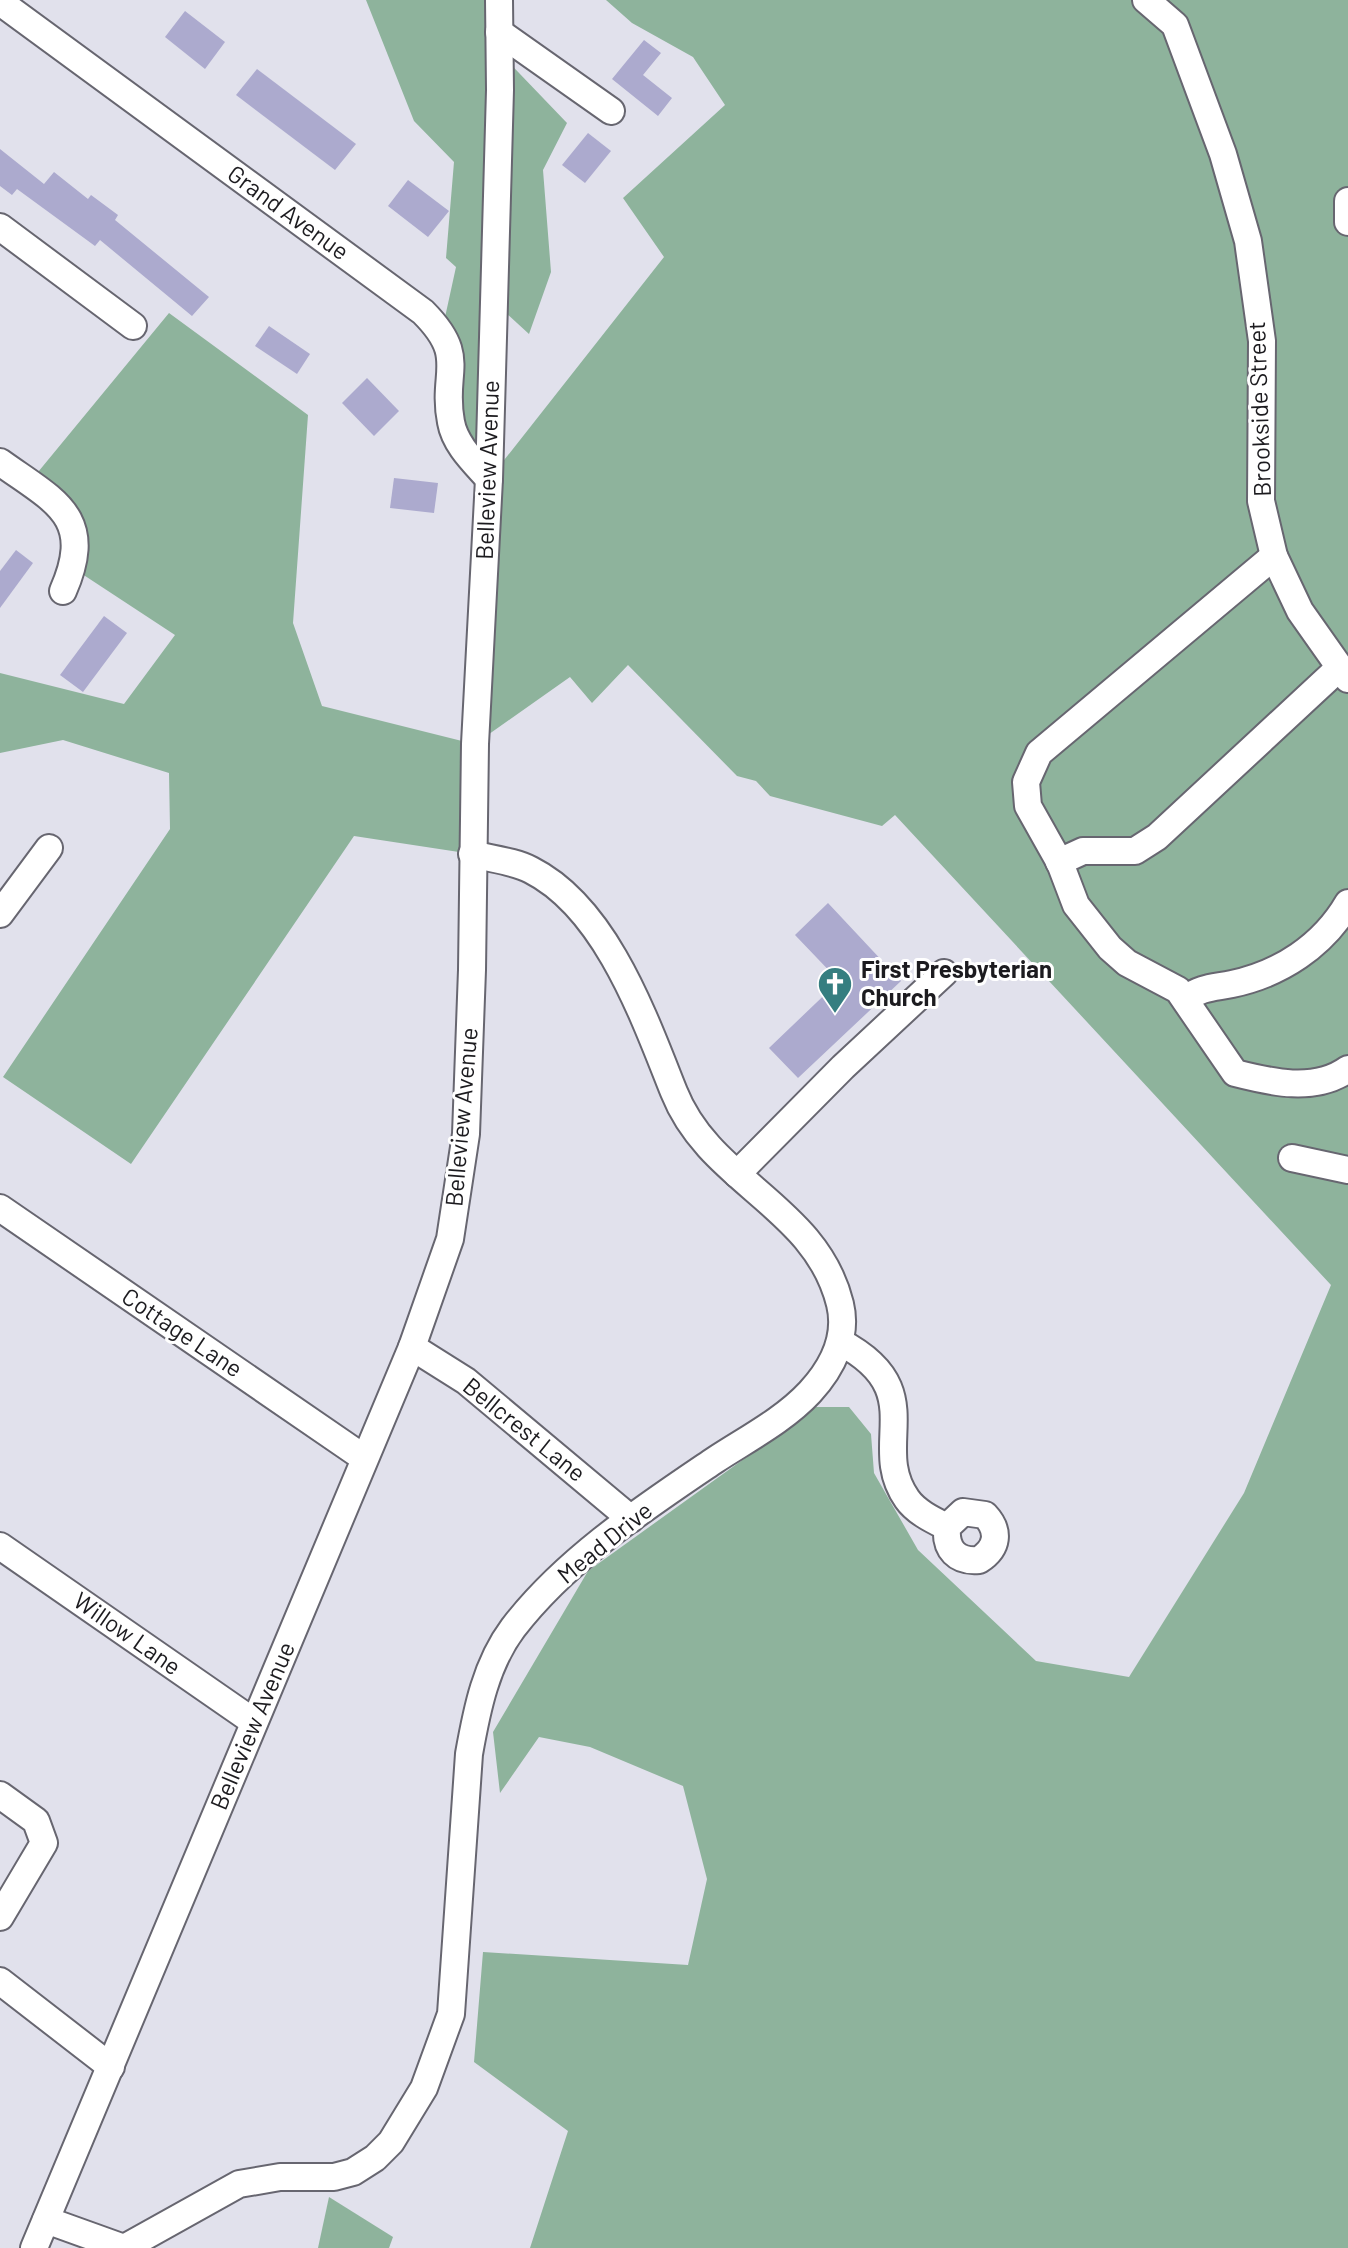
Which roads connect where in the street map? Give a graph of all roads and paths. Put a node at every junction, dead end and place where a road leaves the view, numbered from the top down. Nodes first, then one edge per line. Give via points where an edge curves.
1 (499, 0) edge
2 (1146, 0) edge
3 (0, 2) edge
4 (499, 32) junction
5 (611, 111) dead end
6 (1348, 201) edge
7 (1348, 221) edge
8 (0, 227) edge
9 (133, 326) dead end
10 (0, 462) edge
11 (489, 479) junction
12 (1274, 556) junction
13 (63, 591) dead end
14 (1343, 674) edge
15 (49, 848) dead end
16 (472, 854) junction
17 (1059, 862) junction
18 (1348, 903) edge
19 (0, 914) edge
20 (944, 973) dead end
21 (1185, 999) junction
22 (1348, 1069) edge
23 (1292, 1158) dead end
24 (1348, 1170) edge
25 (737, 1174) junction
26 (0, 1208) edge
27 (840, 1342) junction
28 (412, 1347) junction
29 (364, 1458) junction
30 (631, 1519) junction
31 (947, 1527) dead end
32 (0, 1546) edge
33 (254, 1722) junction
34 (0, 1795) edge
35 (0, 1917) edge
36 (0, 1981) edge
37 (111, 2067) junction
38 (46, 2220) junction
39 (34, 2248) edge
40 (124, 2248) edge

1 - 4 street, Belleview Avenue
2 - 12 street, Brookside Street via 1175,25 1223,154 1248,241 1262,341 1261,501
3 - 11 street, Grand Avenue via 423,312 442,331 452,355 451,423 462,448
4 - 5 street
4 - 11 street, Belleview Avenue
6 - 7 street
8 - 9 street
10 - 13 street via 60,505 76,531 73,568
11 - 16 street, Belleview Avenue
12 - 14 street, Brookside Street via 1300,611
12 - 17 street via 1039,753 1026,782 1028,806
14 - 17 street via 1157,837 1135,851 1083,851
15 - 19 street
16 - 25 street, Mead Drive via 528,868 570,897 587,916 648,1024 681,1110
16 - 28 street, Belleview Avenue via 472,970 460,1189 450,1239
17 - 21 street via 1076,905 1110,948
18 - 21 street via 1306,952 1282,968 1232,984 1203,986
20 - 25 street
21 - 22 street via 1235,1073 1281,1085
23 - 24 street
25 - 27 street, Mead Drive via 820,1252 840,1303 845,1327
26 - 29 street, Cottage Lane
27 - 30 street, Mead Drive via 823,1376 789,1411
27 - 31 street via 869,1363 891,1392 897,1421 894,1463 907,1499
28 - 29 street, Belleview Avenue
28 - 30 street, Bellcrest Lane via 466,1381
29 - 33 street, Belleview Avenue
30 - 40 street, Mead Drive via 523,1617 487,1677 468,1769 451,2014 424,2088 391,2142 353,2172 239,2184
32 - 33 street, Willow Lane
33 - 37 street, Belleview Avenue
34 - 35 street via 36,1821 44,1843
36 - 37 street
37 - 38 street, Belleview Avenue
38 - 39 street, Belleview Avenue
38 - 40 street, Mead Drive

